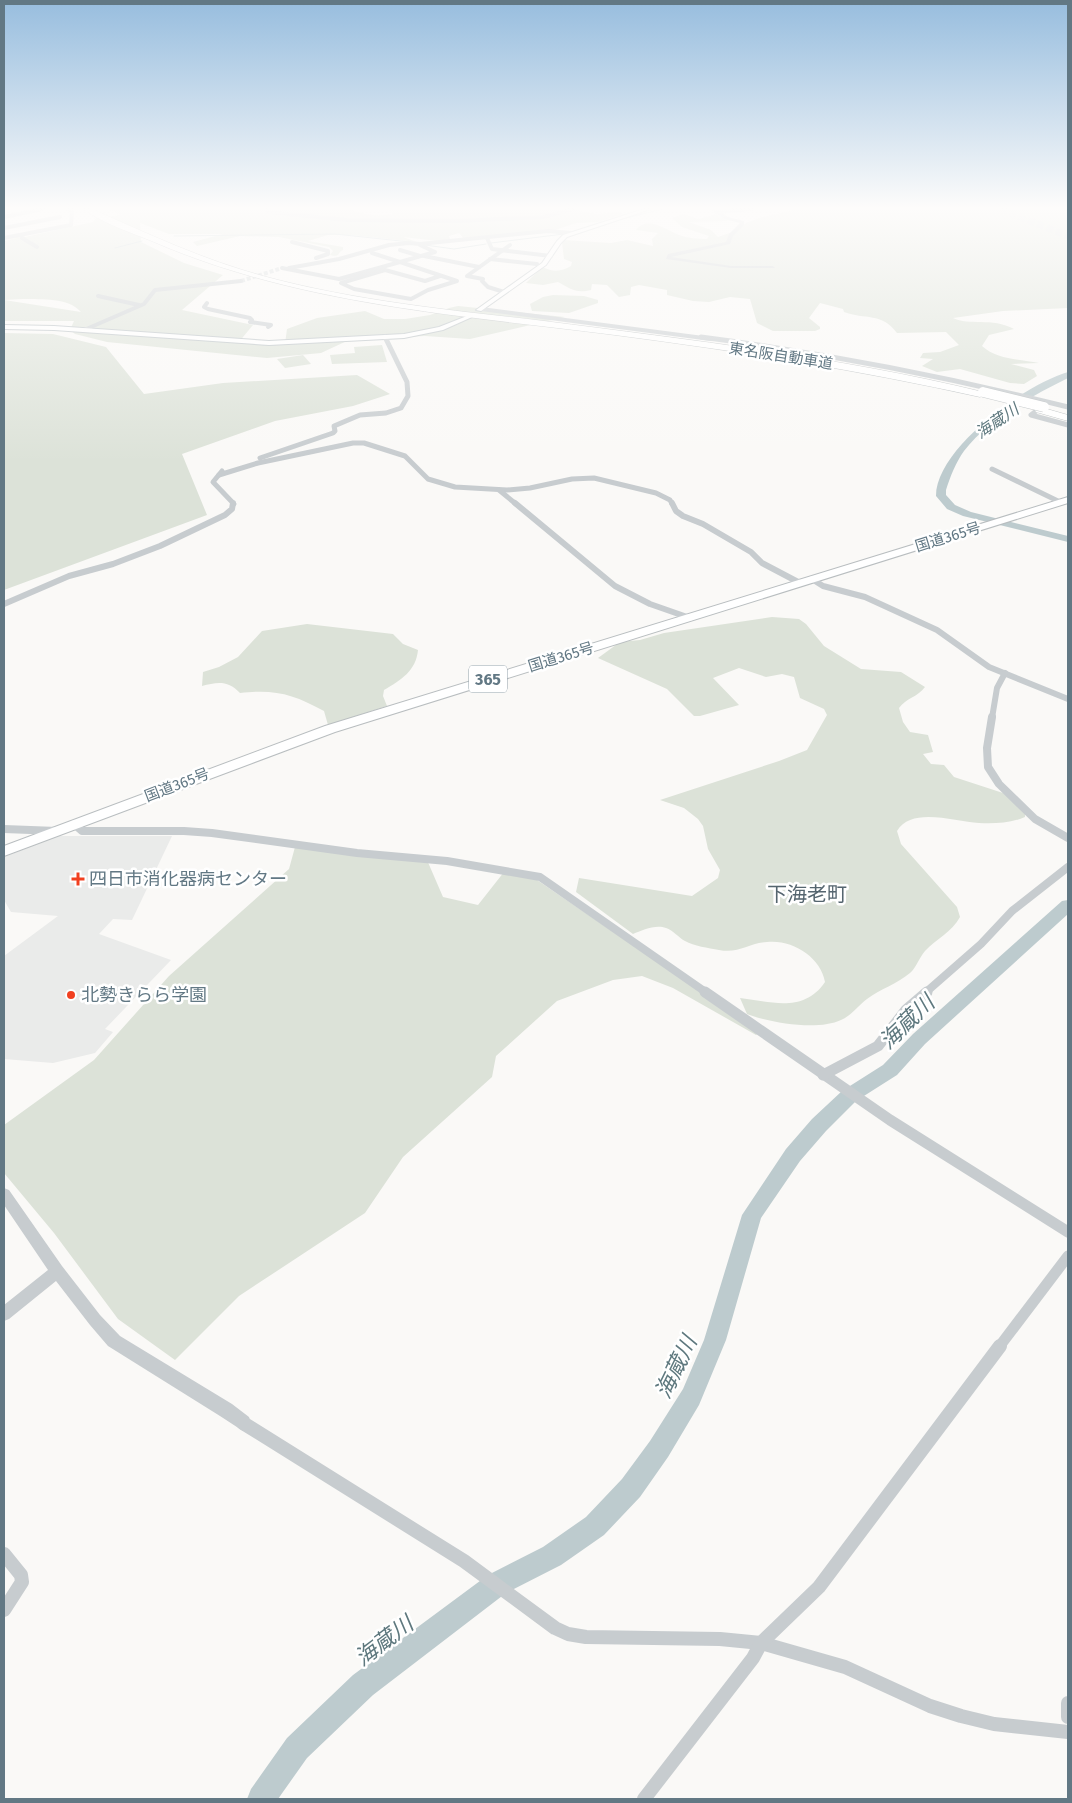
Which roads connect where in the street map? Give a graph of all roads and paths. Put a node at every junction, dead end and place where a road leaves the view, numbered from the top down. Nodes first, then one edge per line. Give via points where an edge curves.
1 (152, 293) edge
2 (331, 293) edge
3 (332, 293) edge
4 (335, 293) edge
5 (374, 293) edge
6 (422, 293) edge
7 (502, 293) edge
8 (98, 296) dead end
9 (350, 298) junction
10 (206, 303) dead end
11 (140, 305) junction
12 (480, 309) joint
13 (469, 318) dead end
14 (494, 318) junction
15 (4, 327) edge
16 (268, 327) dead end
17 (84, 330) junction
18 (385, 337) junction
19 (981, 393) junction
20 (1044, 405) junction
21 (1068, 407) edge
22 (1068, 416) edge
23 (1068, 425) edge
24 (992, 469) dead end
25 (219, 475) junction
26 (499, 490) junction
27 (1064, 501) edge
28 (812, 579) junction
29 (800, 583) junction
30 (4, 604) edge
31 (690, 618) junction
32 (1005, 673) junction
33 (1068, 699) edge
34 (74, 824) junction
35 (4, 829) edge
36 (57, 831) junction
37 (1068, 838) edge
38 (4, 851) edge
39 (1068, 867) edge
40 (826, 1077) junction
41 (4, 1194) edge
42 (1068, 1232) edge
43 (1068, 1256) edge
44 (57, 1271) junction
45 (4, 1314) edge
46 (244, 1423) joint
47 (4, 1554) edge
48 (4, 1610) edge
49 (761, 1643) junction
50 (1068, 1703) edge
51 (1068, 1717) edge
52 (1068, 1732) edge
53 (644, 1799) edge

1 - 11 street via 148,301
2 - 9 highway, 東名阪自動車道
3 - 14 highway, 東名阪自動車道
4 - 9 highway
5 - 6 street via 411,299
7 - 12 main road
8 - 11 street
9 - 14 highway
9 - 19 highway, 東名阪自動車道 via 766,349 864,366
10 - 16 street via 204,307 208,309 271,325
11 - 17 street
12 - 20 street via 785,348 1015,392
13 - 18 main road via 441,329
14 - 19 highway, 東名阪自動車道 via 745,349
15 - 17 main road
17 - 18 main road via 269,343
18 - 25 street via 407,382 408,396 401,408 393,412 360,415 334,426 333,433 222,470
19 - 20 highway, 東名阪自動車道, bridge
20 - 21 street
20 - 22 highway, 東名阪自動車道
20 - 23 street via 1030,415
24 - 27 street
25 - 26 street via 314,450 358,443 410,458 414,467 431,480
25 - 30 street via 214,478 214,484 234,504 225,515 160,546 69,576
26 - 29 street via 586,478 652,492 670,500 683,516 703,524 751,552 762,563
26 - 31 street via 615,586 650,604
27 - 28 highway, 国道365号 / 365
28 - 29 highway, 国道365号 / 365
28 - 32 street via 823,586 865,597 937,630 990,667
29 - 31 highway, 国道365号 / 365
31 - 34 highway, 国道365号 / 365 via 330,729
32 - 33 street
32 - 37 street via 997,688 987,748 991,773 1035,820
34 - 36 highway, 国道365号 / 365
34 - 40 street via 82,831 212,833 357,853 439,860 540,877
35 - 36 street
36 - 38 highway, 国道365号 / 365
39 - 40 street via 1012,911 981,944 906,1010 878,1046
40 - 42 street
41 - 44 street
43 - 49 street via 819,1587
44 - 45 street
44 - 46 street via 114,1341
46 - 49 street via 467,1564 562,1631 586,1637 720,1639
47 - 48 street via 21,1575 22,1582
49 - 52 street via 846,1667 930,1706 961,1716 994,1724
49 - 53 street via 753,1658
50 - 51 street

